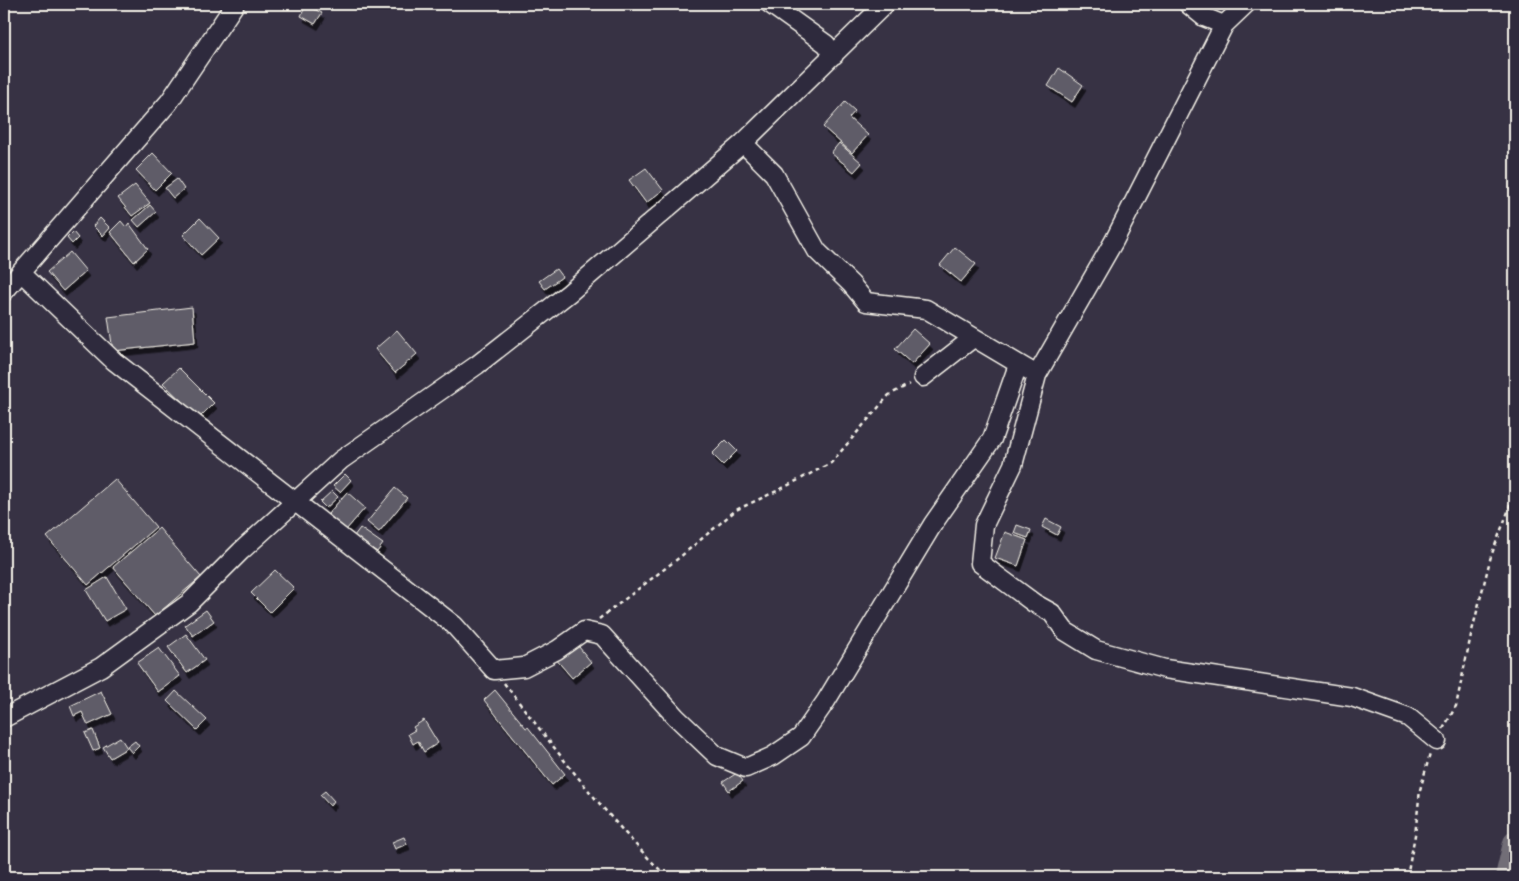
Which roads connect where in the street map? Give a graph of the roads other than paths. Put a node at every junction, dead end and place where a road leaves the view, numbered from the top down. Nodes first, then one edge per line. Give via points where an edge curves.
1 (235, 4) edge
2 (770, 4) edge
3 (885, 4) edge
4 (1188, 4) edge
5 (1246, 4) edge
6 (1224, 25) junction
7 (834, 55) junction
8 (743, 143) junction
9 (21, 272) junction
10 (4, 292) edge
11 (973, 338) junction
12 (1018, 365) junction
13 (1037, 376) junction
14 (923, 377) road end
15 (294, 500) junction
16 (4, 718) edge
17 (1437, 741) road end

1 - 9 street via 169,102
2 - 7 street via 826,44
3 - 7 street
4 - 6 street via 1204,17
5 - 6 street
6 - 13 street via 1114,241
7 - 8 street
8 - 11 street via 774,174 817,251 866,302 926,309
8 - 15 street via 569,293 478,365 341,460
9 - 10 street
9 - 15 street via 114,362
11 - 12 street
11 - 14 street
12 - 13 street
12 - 15 street via 992,439 933,524 845,671 801,737 773,756 746,768 717,756 676,717 602,635 584,631 557,650 524,666 494,670 454,625
13 - 17 street via 1013,465 984,525 980,563 1052,613 1065,631 1096,650 1165,670 1352,697 1408,717
15 - 16 street via 189,603 101,667

